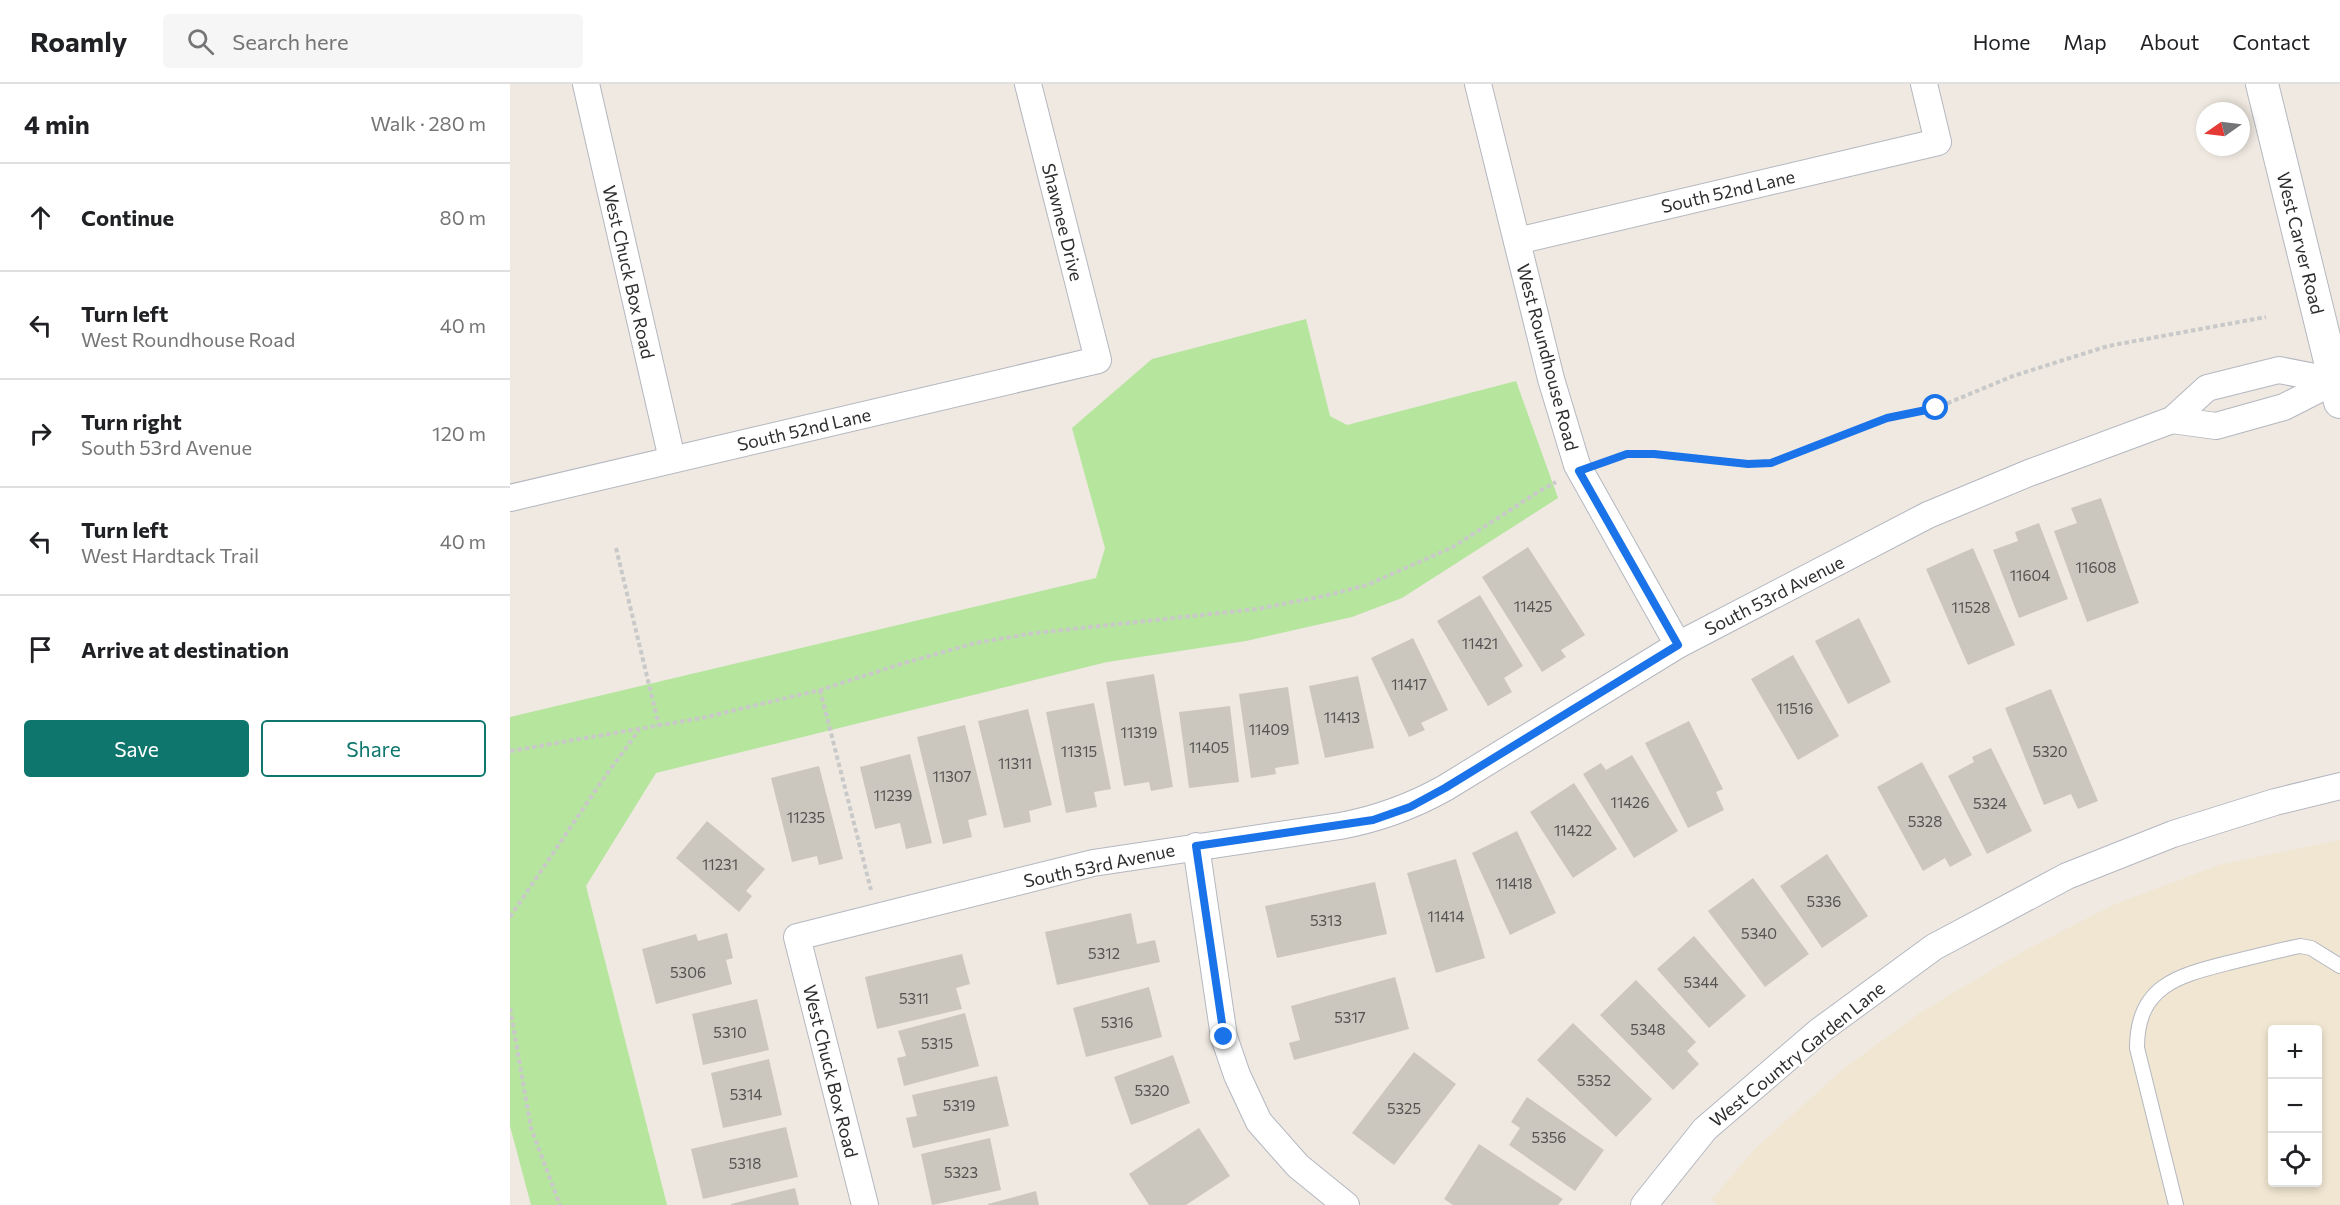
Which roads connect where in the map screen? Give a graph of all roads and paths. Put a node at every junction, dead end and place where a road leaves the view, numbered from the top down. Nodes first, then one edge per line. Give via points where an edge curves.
1 (586, 84) edge
2 (1028, 84) edge
3 (1478, 84) edge
4 (1924, 84) edge
5 (2262, 84) edge
6 (1517, 241) junction
7 (2265, 316) dead end
8 (1098, 360) joint
9 (2337, 392) edge
10 (2172, 420) junction
11 (672, 459) junction
12 (1579, 471) junction
13 (510, 498) edge
14 (616, 548) dead end
15 (1678, 645) junction
16 (820, 690) junction
17 (659, 726) junction
18 (640, 729) junction
19 (510, 751) edge
20 (2340, 786) edge
21 (1196, 846) junction
22 (510, 917) edge
23 (878, 917) junction
24 (797, 937) joint
25 (2340, 966) edge
26 (510, 1008) edge
27 (560, 1205) edge
28 (865, 1205) edge
29 (1346, 1205) edge
30 (1644, 1205) edge
31 (2176, 1205) edge

1 - 11 street, West Chuck Box Road
2 - 8 street, Shawnee Drive
3 - 6 street, West Roundhouse Road
4 - 6 street, South 52nd Lane via 1938,142
5 - 9 street, West Carver Road
6 - 12 street, West Roundhouse Road via 1551,379
7 - 12 path via 2108,346 2013,376 1936,408 1887,418 1771,463 1627,454
8 - 11 street, South 52nd Lane
9 - 10 street, South 53rd Avenue via 2216,426
9 - 10 street, South 53rd Avenue via 2279,370 2207,388
10 - 15 street, South 53rd Avenue via 1928,515
11 - 13 street, South 52nd Lane
12 - 15 street, West Roundhouse Road
12 - 16 path via 1538,492 1453,547 1367,585 1257,609 1035,633 975,644
14 - 17 path
15 - 21 street, South 53rd Avenue via 1410,807 1362,822
16 - 17 path
16 - 23 path
17 - 18 path
18 - 19 path
18 - 22 path
20 - 30 street, West Country Garden Lane via 2173,834 2067,876 1934,947 1818,1032 1705,1129
21 - 23 street, South 53rd Avenue via 1093,863
21 - 29 street via 1224,1037 1237,1075 1259,1122 1298,1166
23 - 24 street, South 53rd Avenue
24 - 28 street, West Chuck Box Road
25 - 31 lane via 2311,948 2300,946 2187,973 2167,983 2150,999 2137,1029 2136,1048
26 - 27 path via 531,1128

